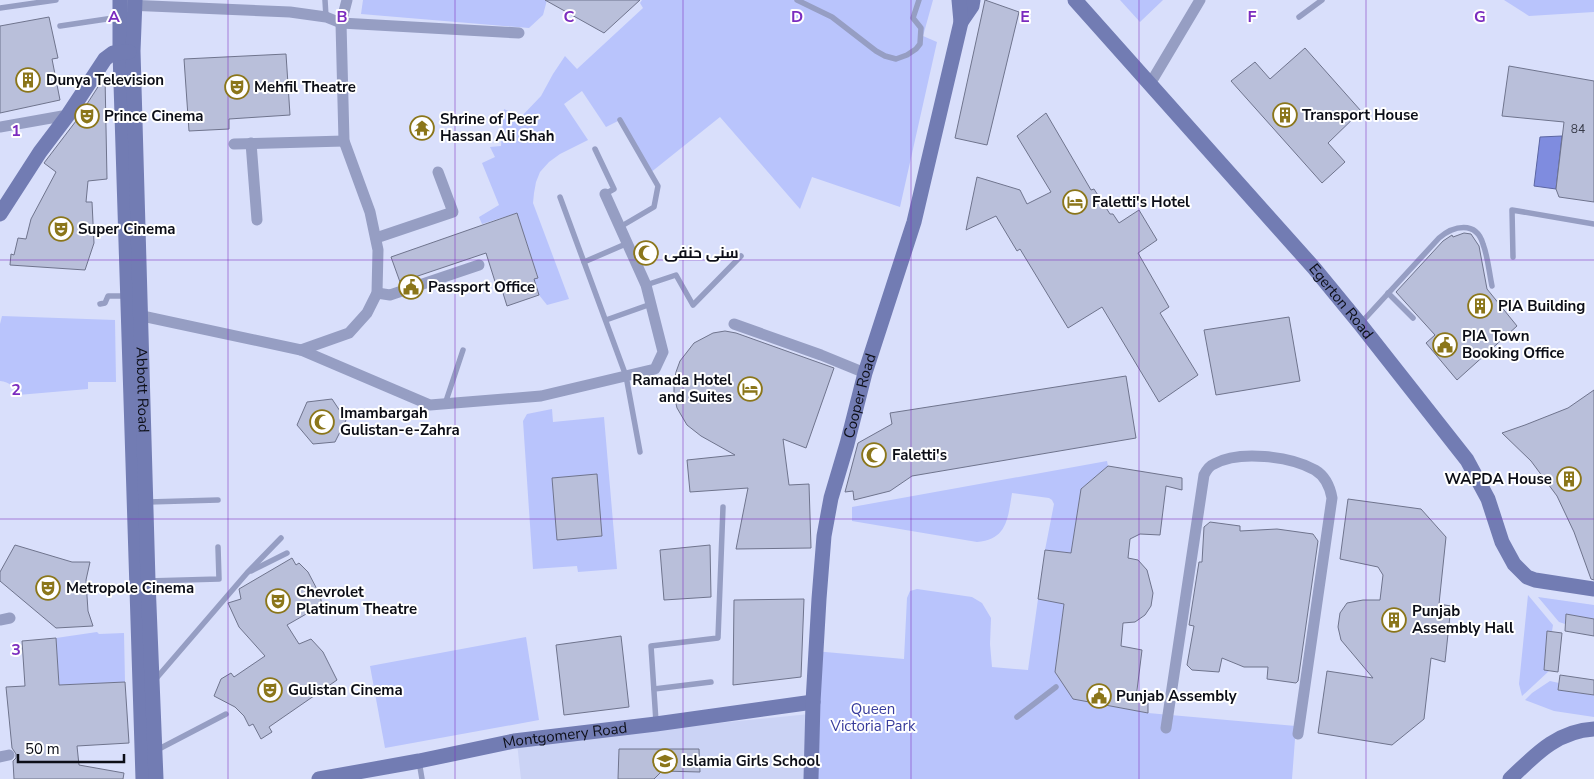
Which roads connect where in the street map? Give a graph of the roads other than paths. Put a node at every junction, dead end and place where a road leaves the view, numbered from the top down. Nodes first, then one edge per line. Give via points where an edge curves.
1 (56, 0) edge
2 (290, 0) edge
3 (325, 0) edge
4 (347, 0) edge
5 (797, 0) edge
6 (919, 0) edge
7 (959, 0) edge
8 (973, 0) edge
9 (1075, 0) edge
10 (1200, 0) edge
11 (1322, 0) edge
12 (126, 6) edge
13 (0, 8) edge
14 (290, 12) junction
15 (326, 17) junction
16 (1300, 17) dead end
17 (341, 22) junction
18 (962, 22) junction
19 (60, 26) dead end
20 (519, 33) dead end
21 (127, 52) junction
22 (1150, 84) junction
23 (68, 115) junction
24 (620, 120) dead end
25 (0, 127) edge
26 (344, 141) junction
27 (251, 143) junction
28 (234, 144) dead end
29 (594, 148) dead end
30 (438, 172) dead end
31 (605, 194) joint
32 (560, 197) dead end
33 (0, 214) edge
34 (257, 220) dead end
35 (1594, 224) edge
36 (620, 227) junction
37 (376, 238) junction
38 (628, 243) junction
39 (741, 256) dead end
40 (1513, 257) dead end
41 (584, 262) junction
42 (479, 265) dead end
43 (646, 285) junction
44 (1492, 286) dead end
45 (377, 293) junction
46 (1388, 293) junction
47 (128, 296) junction
48 (100, 304) dead end
49 (651, 304) junction
50 (135, 315) junction
51 (1413, 318) dead end
52 (606, 320) junction
53 (734, 324) dead end
54 (1360, 324) junction
55 (301, 350) junction
56 (463, 350) dead end
57 (865, 373) junction
58 (626, 376) junction
59 (445, 404) junction
60 (640, 452) dead end
61 (218, 500) dead end
62 (146, 502) junction
63 (723, 507) dead end
64 (281, 538) dead end
65 (218, 548) dead end
66 (287, 553) dead end
67 (247, 573) junction
68 (148, 582) junction
69 (1594, 589) edge
70 (711, 682) dead end
71 (153, 683) junction
72 (1056, 687) dead end
73 (654, 689) junction
74 (813, 702) junction
75 (226, 714) dead end
76 (1017, 717) dead end
77 (656, 724) junction
78 (1166, 728) dead end
79 (1594, 729) edge
80 (1298, 734) dead end
81 (155, 751) junction
82 (419, 761) junction
83 (358, 776) edge
84 (143, 779) edge
85 (156, 779) edge
86 (319, 779) edge
87 (422, 779) edge
88 (811, 779) edge
89 (1510, 779) edge

1 - 13 lane
2 - 14 street
3 - 15 lane
4 - 17 street
5 - 6 lane via 832,17 876,51 896,59 907,56 920,44 921,28 913,18
7 - 18 main road, Cooper Road
8 - 18 main road, Cooper Road
9 - 22 main road, Egerton Road
10 - 22 street
11 - 16 lane
12 - 14 street
12 - 19 lane
12 - 21 main road, Abbott Road
14 - 15 street
15 - 17 street
17 - 20 street
17 - 26 street
18 - 57 main road, Cooper Road via 914,222
21 - 23 main road via 113,53 105,59
21 - 47 main road, Abbott Road
21 - 50 main road, Abbott Road
22 - 54 main road, Egerton Road
23 - 25 street
23 - 33 main road
24 - 36 lane via 658,186 654,207
26 - 27 street
26 - 37 street
27 - 28 street
27 - 34 street
29 - 31 lane via 614,189
30 - 37 street via 453,212
31 - 36 street
32 - 41 lane
35 - 40 lane via 1512,210
36 - 38 street
37 - 45 street
38 - 41 lane
38 - 43 street
39 - 43 lane via 693,306 676,275
41 - 52 lane
42 - 45 street via 390,295
43 - 49 street
44 - 46 lane via 1480,236 1468,228 1458,227 1439,238
45 - 55 street via 367,313 349,333
46 - 51 lane
46 - 54 lane
47 - 48 lane via 108,296 105,303
47 - 50 main road, Abbott Road
49 - 52 lane
49 - 58 street via 663,352 656,369
50 - 55 street
50 - 62 main road, Abbott Road
50 - 84 main road, Abbott Road
52 - 58 lane
53 - 57 street
54 - 69 main road, Egerton Road via 1467,460 1488,499 1502,542 1514,564 1535,580
55 - 59 street via 430,405
56 - 59 lane
57 - 74 main road, Cooper Road via 824,536
58 - 59 street via 541,396
58 - 60 lane
61 - 62 lane
62 - 68 main road, Abbott Road
63 - 73 lane via 718,638 652,646
64 - 67 lane
65 - 68 lane via 218,579
66 - 67 lane
67 - 71 lane
68 - 71 main road, Abbott Road
70 - 73 lane
71 - 81 main road, Abbott Road
72 - 76 lane
73 - 77 lane
74 - 77 main road, Montgomery Road
74 - 88 main road, Cooper Road
75 - 81 lane
77 - 82 main road, Montgomery Road via 514,741
78 - 80 street via 1204,475 1213,464 1229,459 1274,457 1315,470 1325,479 1332,498
79 - 89 main road via 1570,733 1555,740
81 - 85 main road, Abbott Road
82 - 83 main road, Montgomery Road
82 - 87 lane
83 - 86 main road, Montgomery Road

